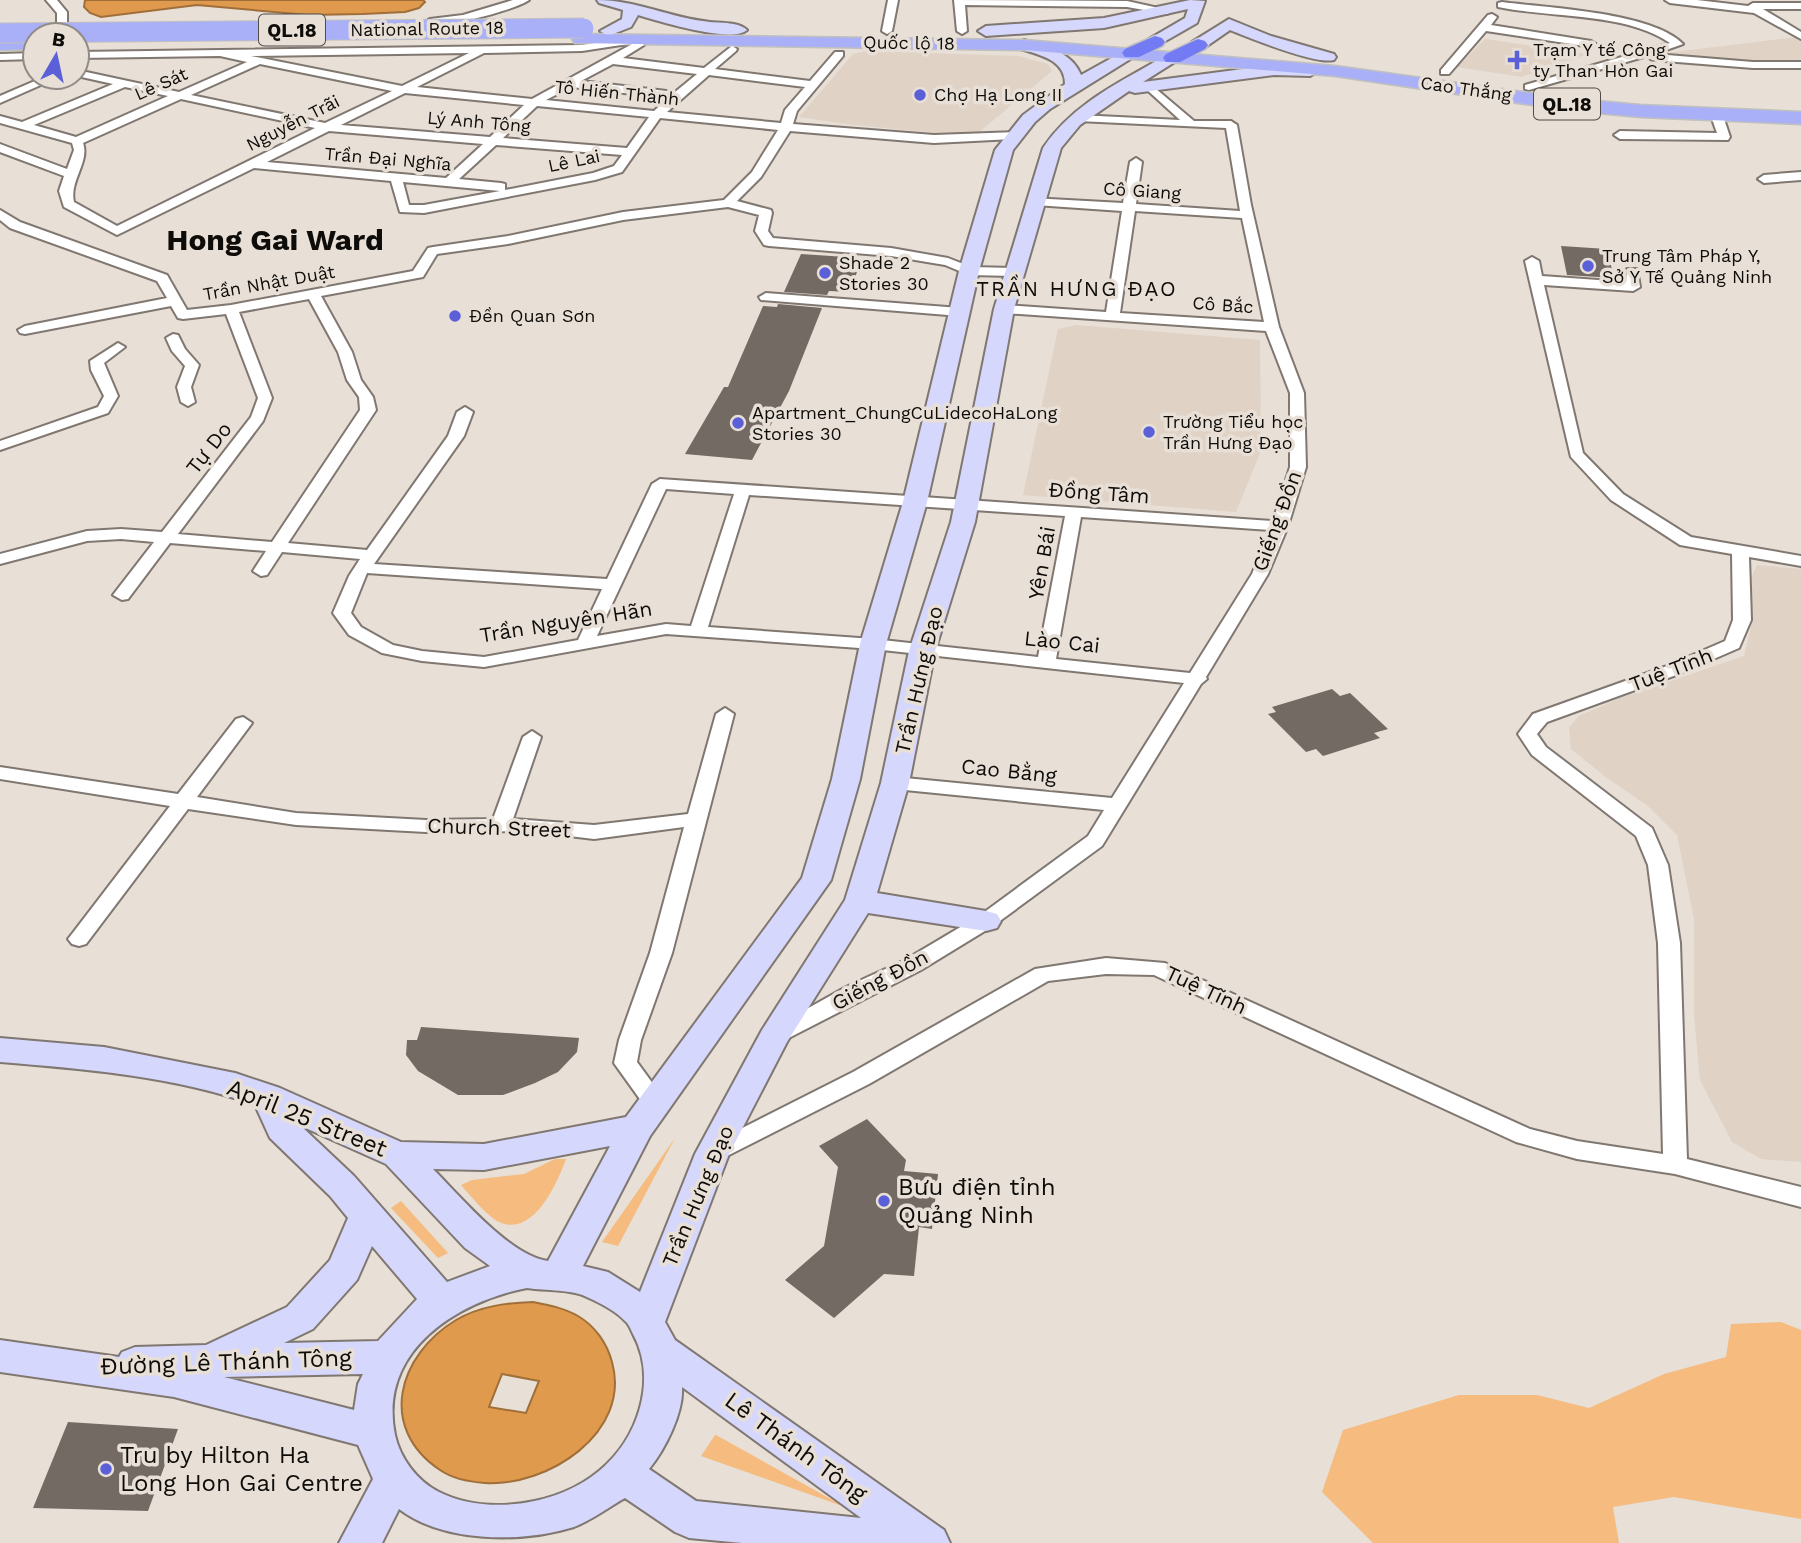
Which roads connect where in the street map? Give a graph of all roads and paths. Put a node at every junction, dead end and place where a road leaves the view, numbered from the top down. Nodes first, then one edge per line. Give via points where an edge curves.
1 (51, 0) edge
2 (478, 0) edge
3 (524, 0) edge
4 (604, 0) edge
5 (892, 0) edge
6 (1670, 0) edge
7 (959, 1) edge
8 (1198, 1) edge
9 (1505, 3) edge
10 (1754, 5) edge
11 (1801, 6) edge
12 (500, 8) junction
13 (631, 9) junction
14 (1167, 11) junction
15 (1772, 18) junction
16 (1791, 18) dead end
17 (60, 21) edge
18 (210, 24) junction
19 (0, 26) edge
20 (21, 27) edge
21 (1484, 27) junction
22 (91, 29) edge
23 (740, 30) junction
24 (887, 31) junction
25 (962, 31) junction
26 (986, 31) junction
27 (0, 35) edge
28 (591, 35) junction
29 (21, 36) edge
30 (91, 36) edge
31 (1801, 36) edge
32 (643, 39) junction
33 (1155, 42) junction
34 (1591, 44) dead end
35 (1024, 45) junction
36 (1198, 45) junction
37 (21, 46) edge
38 (91, 46) edge
39 (0, 47) edge
40 (486, 49) junction
41 (732, 49) dead end
42 (195, 53) junction
43 (220, 53) junction
44 (1132, 53) junction
45 (839, 54) dead end
46 (91, 55) edge
47 (21, 56) edge
48 (1639, 56) junction
49 (0, 57) edge
50 (1173, 58) junction
51 (260, 60) junction
52 (610, 60) junction
53 (1331, 64) junction
54 (1801, 65) edge
55 (706, 72) junction
56 (1445, 72) junction
57 (91, 75) edge
58 (125, 83) junction
59 (568, 83) junction
60 (811, 84) junction
61 (1073, 85) junction
62 (1149, 86) junction
63 (1529, 87) junction
64 (400, 89) junction
65 (1122, 90) junction
66 (21, 91) edge
67 (180, 95) junction
68 (680, 96) junction
69 (0, 100) edge
70 (534, 103) junction
71 (1801, 103) edge
72 (657, 114) junction
73 (1717, 116) junction
74 (1078, 118) junction
75 (1801, 118) edge
76 (0, 119) edge
77 (1191, 124) junction
78 (22, 126) junction
79 (326, 127) junction
80 (786, 127) junction
81 (1620, 135) dead end
82 (1058, 136) junction
83 (77, 141) junction
84 (493, 141) junction
85 (1009, 143) junction
86 (0, 148) edge
87 (630, 152) junction
88 (1136, 162) dead end
89 (251, 164) junction
90 (69, 174) junction
91 (1801, 176) edge
92 (396, 177) junction
93 (1763, 179) dead end
94 (449, 182) junction
95 (522, 189) junction
96 (1035, 201) junction
97 (728, 202) junction
98 (1129, 208) junction
99 (0, 214) edge
100 (1247, 215) junction
101 (117, 231) junction
102 (106, 257) junction
103 (1532, 261) dead end
104 (969, 271) junction
105 (1014, 272) junction
106 (1632, 272) dead end
107 (1536, 280) junction
108 (313, 294) junction
109 (766, 297) dead end
110 (175, 301) junction
111 (231, 309) junction
112 (1004, 309) junction
113 (960, 312) junction
114 (1112, 317) junction
115 (1272, 327) junction
116 (25, 330) dead end
117 (173, 338) dead end
118 (118, 347) dead end
119 (188, 402) dead end
120 (465, 412) dead end
121 (1, 446) edge
122 (743, 490) junction
123 (915, 502) junction
124 (967, 504) junction
125 (1074, 512) junction
126 (1280, 526) junction
127 (165, 538) junction
128 (278, 546) junction
129 (45, 549) junction
130 (1740, 552) junction
131 (0, 559) edge
132 (1801, 561) edge
133 (367, 562) junction
134 (40, 568) dead end
135 (261, 571) dead end
136 (614, 585) junction
137 (122, 594) dead end
138 (698, 631) junction
139 (585, 643) junction
140 (873, 643) junction
141 (922, 651) junction
142 (1046, 664) junction
143 (1198, 679) junction
144 (725, 714) dead end
145 (243, 723) dead end
146 (532, 737) dead end
147 (0, 773) edge
148 (895, 783) junction
149 (183, 801) junction
150 (1118, 805) junction
151 (696, 819) junction
152 (501, 825) junction
153 (860, 901) junction
154 (986, 921) junction
155 (79, 939) dead end
156 (773, 1038) junction
157 (0, 1050) edge
158 (268, 1097) junction
159 (646, 1116) junction
160 (398, 1154) junction
161 (712, 1154) junction
162 (1675, 1165) junction
163 (1801, 1197) edge
164 (367, 1215) junction
165 (544, 1274) junction
166 (442, 1302) junction
167 (655, 1336) junction
168 (0, 1356) edge
169 (388, 1357) junction
170 (210, 1361) junction
171 (63, 1367) junction
172 (373, 1432) junction
173 (624, 1474) junction
174 (393, 1482) junction
175 (517, 1533) edge
176 (360, 1543) edge
177 (928, 1543) edge

1 - 17 street via 62,12
2 - 12 street
3 - 12 street
4 - 13 main road
5 - 24 street
6 - 10 street
7 - 14 street via 1127,4
7 - 25 street
8 - 14 main road
8 - 33 main road via 1192,20
9 - 21 street
9 - 48 street via 1635,24 1678,44
10 - 11 street
10 - 15 street
12 - 18 street via 438,22
13 - 23 main road via 687,24
13 - 28 main road via 628,24
14 - 26 main road via 1104,23
15 - 16 street
15 - 31 street
18 - 22 street
18 - 42 street
19 - 20 street
21 - 34 street
21 - 56 street
23 - 24 main road, National Route 18 / QL.18
23 - 28 main road, National Route 18 / QL.18
24 - 25 main road, Quốc lộ 18 / QL.18
25 - 26 main road, Quốc lộ 18 / QL.18
26 - 33 main road, Quốc lộ 18 / QL.18
27 - 28 main road, National Route 18 / QL.18, bridge
27 - 29 main road, National Route 18 / QL.18, bridge
28 - 30 main road, National Route 18 / QL.18, bridge
28 - 32 main road, National Route 18 / QL.18
28 - 38 main road, National Route 18 / QL.18
32 - 35 main road, Quốc lộ 18 / QL.18
32 - 40 street via 582,48
32 - 52 street
33 - 36 main road, Quốc lộ 18 / QL.18
33 - 44 highway
35 - 44 main road, Quốc lộ 18 / QL.18
35 - 61 main road via 1056,55 1068,64 1074,73
36 - 50 highway
36 - 53 main road, Cao Thắng / QL.18
36 - 53 main road via 1227,19 1256,36
37 - 39 main road
40 - 43 street
40 - 64 street, Nguyễn Trãi
41 - 55 street, Lê Lai
42 - 43 street
42 - 46 street
43 - 51 street, Tô Hiến Thành
44 - 50 main road, Quốc lộ 18 / QL.18
44 - 61 main road
45 - 60 street
47 - 49 street
48 - 54 street
48 - 63 street
50 - 53 main road, Cao Thắng / QL.18
50 - 65 main road, Trần Hưng Đạo
51 - 64 street, Tô Hiến Thành
51 - 67 street, Lê Sát
52 - 55 street
52 - 59 street
53 - 56 main road, Cao Thắng / QL.18
53 - 62 main road
53 - 73 main road, Cao Thắng / QL.18 via 1566,104
55 - 60 street
55 - 68 street, Lê Lai
56 - 63 main road, Cao Thắng / QL.18
57 - 58 street, Lý Anh Tông
58 - 67 street, Lý Anh Tông
58 - 78 street
59 - 68 street
59 - 70 street
60 - 80 street via 791,110
61 - 85 main road via 1037,111
62 - 65 main road
62 - 77 street
63 - 71 main road, Cao Thắng / QL.18 via 1696,102
64 - 70 street, Tô Hiến Thành
64 - 79 street, Nguyễn Trãi
65 - 74 main road, Trần Hưng Đạo
66 - 69 street
67 - 79 street, Lý Anh Tông
67 - 83 street, Lê Sát
68 - 72 street, Lê Lai
70 - 72 street, Tô Hiến Thành
70 - 84 street
72 - 80 street, Tô Hiến Thành
72 - 87 street, Lê Lai
73 - 75 main road, Cao Thắng / QL.18
73 - 81 street via 1724,136
74 - 77 street
74 - 82 main road, Trần Hưng Đạo
76 - 78 street
77 - 100 street, Giếng Đồn via 1231,125
78 - 83 street
79 - 84 street, Lý Anh Tông
79 - 89 street, Nguyễn Trãi
80 - 85 street, Tô Hiến Thành
80 - 97 street via 757,174
82 - 85 main road
82 - 96 main road, Trần Hưng Đạo
83 - 90 street via 80,150
84 - 87 street, Lý Anh Tông
84 - 94 street
85 - 104 main road
86 - 90 street
87 - 95 street, Lê Lai via 618,169
88 - 98 street
89 - 92 street, Trần Đại Nghĩa
89 - 101 street, Nguyễn Trãi
90 - 101 street via 68,204
91 - 93 street
92 - 94 street, Trần Đại Nghĩa
92 - 95 street, Lê Lai via 404,209
94 - 95 street, Trần Đại Nghĩa
96 - 98 street, Cô Giang
96 - 105 main road, Trần Hưng Đạo
97 - 104 street via 766,213 761,231 769,242 891,252 948,262
97 - 108 street, Trần Nhật Duật via 433,251 418,274
98 - 100 street, Cô Giang
98 - 114 street
99 - 102 street, Trần Nhật Duật via 15,225
100 - 115 street, Giếng Đồn
101 - 102 street
102 - 110 street, Trần Nhật Duật via 162,278
103 - 107 street
104 - 105 street
104 - 113 main road
105 - 112 main road, Trần Hưng Đạo
106 - 107 street via 1633,287
107 - 130 street via 1576,454 1617,497 1686,541
108 - 111 street, Trần Nhật Duật
108 - 128 street via 345,352 369,410
109 - 113 street
110 - 111 street, Trần Nhật Duật via 183,315
110 - 116 street
111 - 127 street, Tự Do via 265,398 258,418
112 - 114 street, Cô Bắc
112 - 124 main road, Trần Hưng Đạo
113 - 123 main road
114 - 115 street, Cô Bắc
115 - 126 street, Giếng Đồn via 1297,393 1298,467
117 - 119 street via 192,365 184,387
118 - 121 street via 96,364 111,396 108,405 92,416
120 - 133 street, Trần Nguyên Hãn via 456,436
122 - 123 street, Đồng Tâm
122 - 136 street, Đồng Tâm via 660,484
122 - 138 street
123 - 124 street, Đồng Tâm
123 - 140 main road
124 - 125 street, Đồng Tâm
124 - 141 main road, Trần Hưng Đạo
125 - 126 street, Đồng Tâm
125 - 142 street, Yên Bái
126 - 143 street, Giếng Đồn via 1260,574
127 - 128 street
127 - 129 street via 87,536
127 - 137 street, Tự Do
128 - 133 street
128 - 135 street
129 - 131 street
129 - 134 street
130 - 132 street
130 - 162 street, Tuệ Tĩnh via 1742,620 1733,643 1540,718 1527,734 1539,751 1645,833 1658,865 1669,943
133 - 136 street
133 - 139 street, Trần Nguyên Hãn via 342,612 355,631 388,649 484,662
136 - 139 street
138 - 139 street, Trần Nguyên Hãn via 666,629
138 - 140 street, Trần Nguyên Hãn
140 - 141 street, Trần Nguyên Hãn
140 - 159 main road via 846,779 816,880
141 - 142 street, Lào Cai
141 - 148 main road, Trần Hưng Đạo
142 - 143 street, Lào Cai
143 - 150 street, Giếng Đồn
144 - 151 street
145 - 149 street
146 - 152 street
147 - 149 street, Church Street
148 - 150 street, Cao Bằng
148 - 153 main road, Trần Hưng Đạo
149 - 152 street, Church Street via 296,819
149 - 155 street
150 - 154 street, Giếng Đồn via 1095,841
151 - 152 street, Church Street via 594,832
151 - 159 street via 661,953 625,1062
153 - 154 main road
153 - 156 main road, Trần Hưng Đạo
154 - 156 street, Giếng Đồn
156 - 161 main road, Trần Hưng Đạo
157 - 158 main road, April 25 Street via 104,1059 235,1085
158 - 160 main road, April 25 Street
158 - 164 main road via 282,1129
159 - 160 main road via 484,1157
159 - 165 main road
160 - 165 main road, April 25 Street via 478,1238
161 - 162 street, Tuệ Tĩnh via 861,1078 1043,974 1106,965 1157,968 1524,1136 1577,1150
161 - 167 main road, Trần Hưng Đạo
162 - 163 street, Tuệ Tĩnh
164 - 166 main road
164 - 170 main road via 344,1269 300,1318
165 - 166 main road via 479,1284
165 - 167 main road, Lê Thánh Tông via 610,1289 631,1304
166 - 169 main road via 403,1336
167 - 173 main road via 667,1374 665,1399 646,1447
167 - 177 main road, Lê Thánh Tông
168 - 171 main road, Đường Lê Thánh Tông
169 - 170 main road, Đường Lê Thánh Tông
169 - 172 main road via 372,1407
170 - 171 main road, Đường Lê Thánh Tông
171 - 172 main road, Đường Lê Thánh Tông via 174,1381
172 - 174 main road
173 - 175 main road via 595,1497
173 - 177 main road via 689,1519
174 - 175 main road via 417,1501 455,1518
174 - 176 main road

